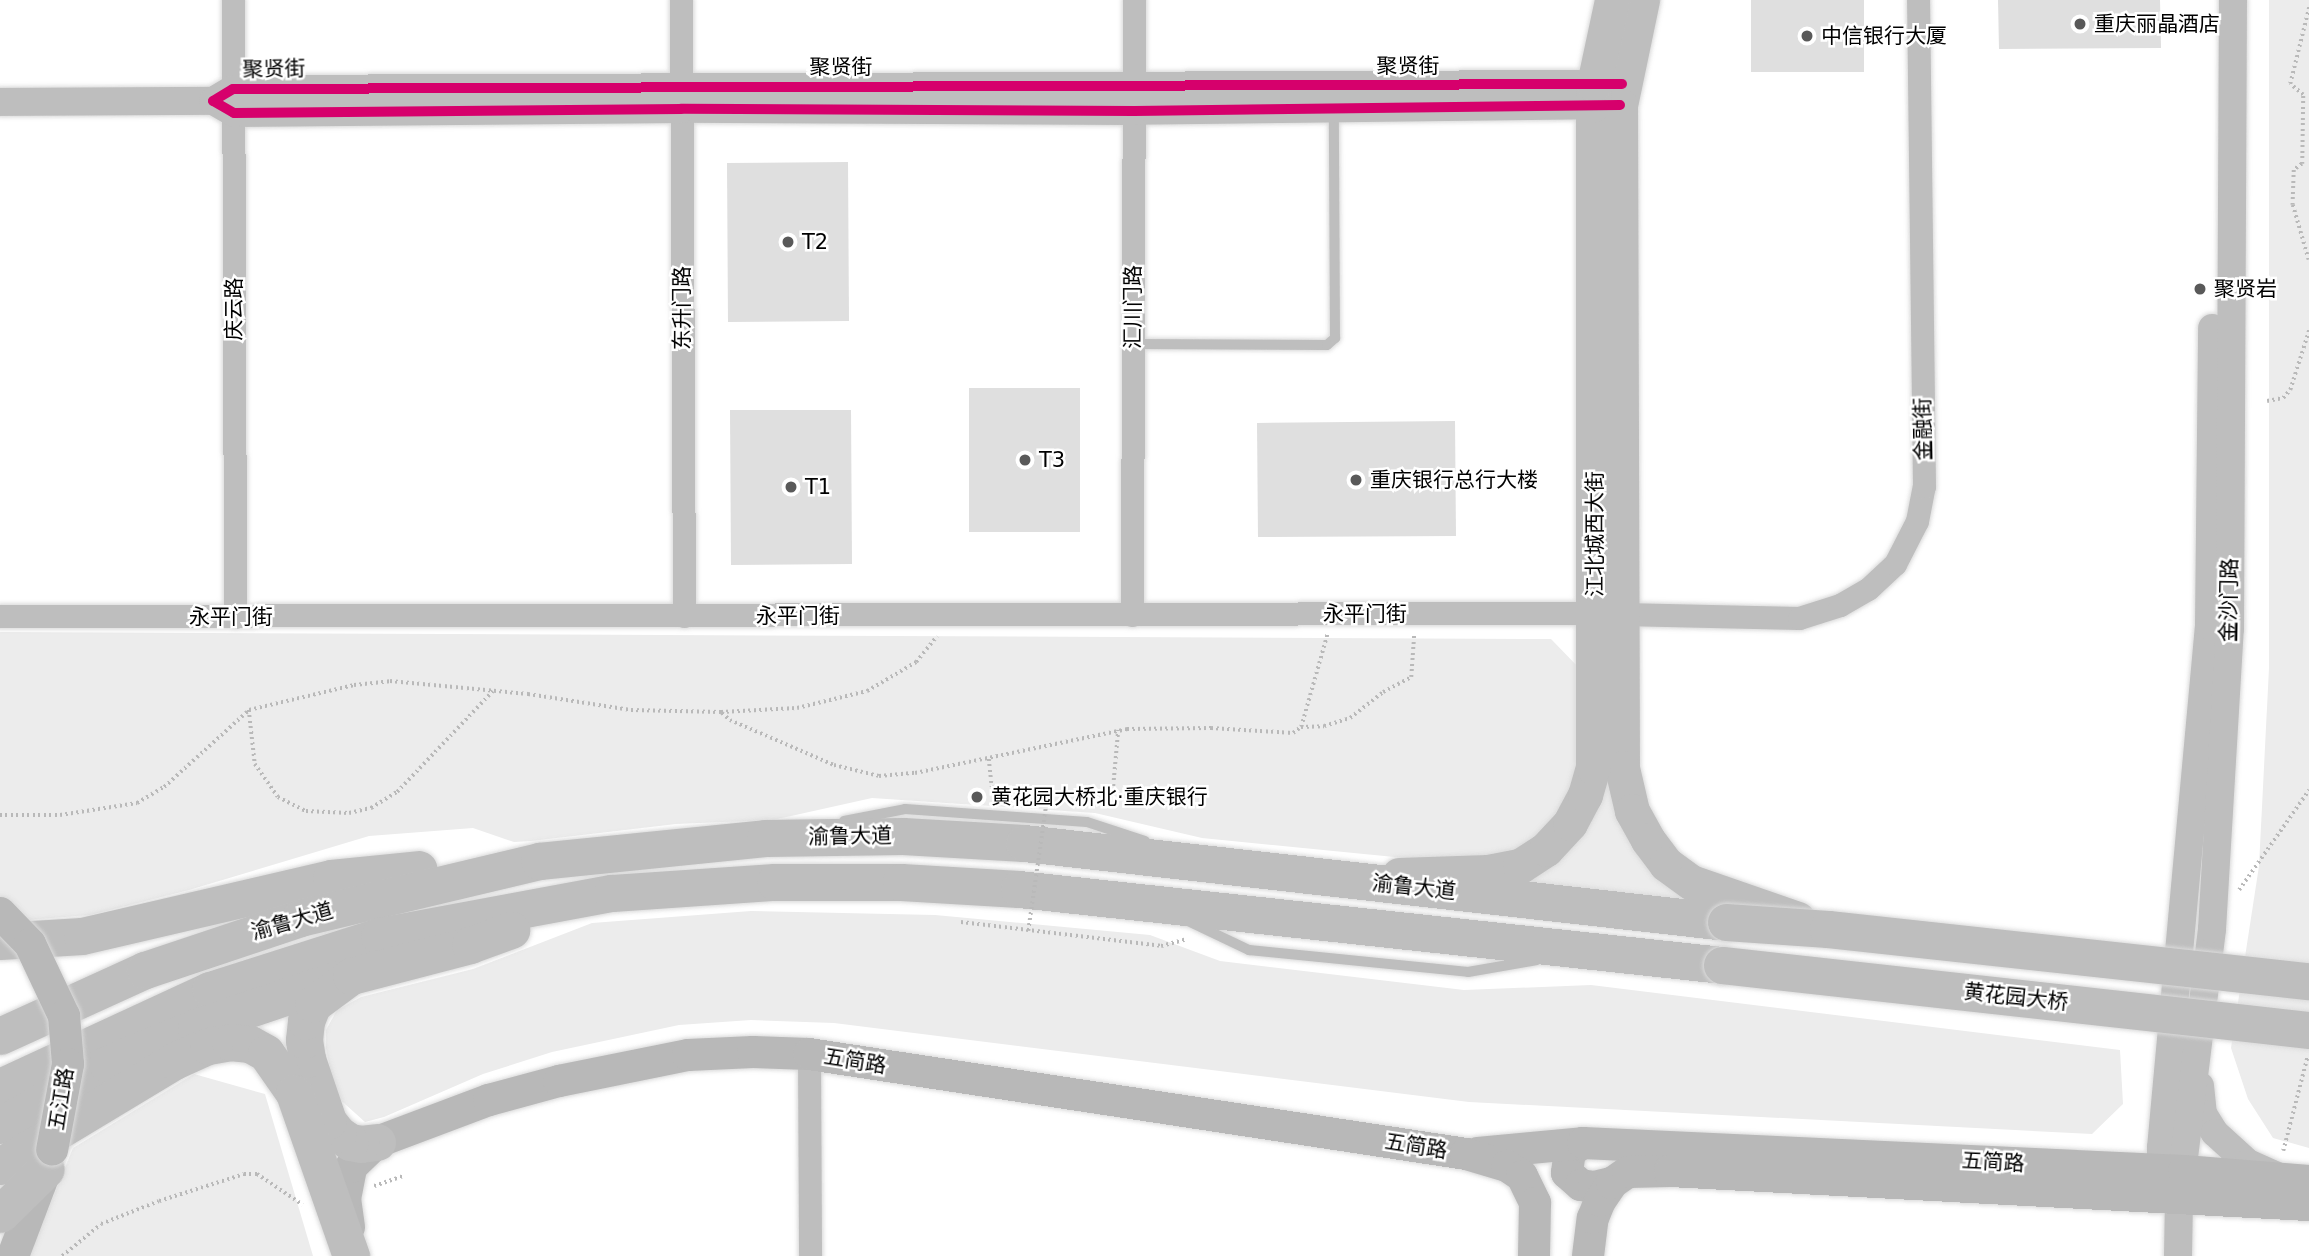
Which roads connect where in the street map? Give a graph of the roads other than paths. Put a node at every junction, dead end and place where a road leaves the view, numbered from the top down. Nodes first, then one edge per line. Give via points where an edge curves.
1 (233, 0) edge
2 (681, 0) edge
3 (1134, 0) edge
4 (1612, 0) edge
5 (1642, 0) edge
6 (1918, 0) edge
7 (2215, 0) edge
8 (2233, 0) edge
9 (1608, 95) junction
10 (681, 98) junction
11 (1133, 98) junction
12 (227, 101) junction
13 (0, 102) edge
14 (1334, 108) junction
15 (1133, 344) junction
16 (1609, 614) junction
17 (0, 615) edge
18 (1132, 615) junction
19 (684, 616) junction
20 (235, 617) junction
21 (765, 838) junction
22 (1152, 843) dead end
23 (1166, 848) dead end
24 (539, 862) junction
25 (1218, 864) junction
26 (1345, 879) junction
27 (612, 893) junction
28 (1151, 902) junction
29 (1728, 910) junction
30 (0, 913) edge
31 (0, 941) edge
32 (1591, 950) junction
33 (1722, 965) joint
34 (351, 976) junction
35 (2309, 981) edge
36 (2309, 1030) edge
37 (0, 1036) edge
38 (809, 1054) junction
39 (2196, 1054) junction
40 (0, 1087) edge
41 (0, 1125) edge
42 (377, 1142) junction
43 (1583, 1143) junction
44 (1466, 1154) junction
45 (49, 1159) junction
46 (0, 1166) edge
47 (2294, 1171) edge
48 (1612, 1184) junction
49 (2171, 1184) junction
50 (2309, 1205) edge
51 (0, 1214) edge
52 (13, 1256) edge
53 (352, 1256) edge
54 (810, 1256) edge
55 (1534, 1256) edge
56 (1588, 1256) edge
57 (2160, 1256) edge
58 (2178, 1256) edge

1 - 12 street, 庆云路
2 - 10 street, 东升门路
3 - 11 street, 汇川门路
4 - 9 main road, 江北城西大街
5 - 9 main road, 江北城西大街
6 - 16 street, 金融街 via 1924,486 1917,521 1895,564 1868,589 1840,605 1798,618
7 - 49 street, 金沙门路 via 2209,626
8 - 39 street, 金沙门路 via 2230,629 2212,929
9 - 11 street, 聚贤街
9 - 14 street, 聚贤街
9 - 16 main road, 江北城西大街
10 - 11 street, 聚贤街
10 - 12 street, 聚贤街
10 - 19 street, 东升门路
11 - 14 street, 聚贤街
11 - 15 street, 汇川门路
12 - 13 street, 聚贤街
12 - 20 street, 庆云路
14 - 15 lane via 1335,338 1327,345
15 - 18 street, 汇川门路
16 - 18 street, 永平门街
16 - 26 main road, 江北城西大街 via 1593,767 1570,823 1546,849 1520,866 1488,872
16 - 29 main road, 江北城西大街 via 1622,768 1632,811 1647,841 1666,864
17 - 20 street, 永平门街
18 - 19 street, 永平门街
19 - 20 street, 永平门街
21 - 22 lane via 905,808 1087,822
21 - 24 highway, 渝鲁大道
21 - 25 highway, 渝鲁大道 via 903,836 1024,842
23 - 25 lane
24 - 31 highway via 331,878 117,930
24 - 37 highway, 渝鲁大道 via 387,895 218,943 82,997
25 - 26 highway, 渝鲁大道
26 - 29 highway, 渝鲁大道
27 - 28 highway, 渝鲁大道 via 775,883 901,882
27 - 34 highway via 470,945
27 - 40 highway, 渝鲁大道 via 379,936 223,985
28 - 32 highway, 渝鲁大道
28 - 32 lane via 1250,950 1468,972
29 - 35 highway, bridge via 1828,929
30 - 45 main road, 五江路, bridge via 30,944 64,1016 68,1064
32 - 33 highway, 渝鲁大道
33 - 36 highway, 黄花园大桥, bridge
34 - 41 highway via 196,1027 107,1064
34 - 42 highway via 313,1004 306,1021 307,1059 328,1121 338,1134 361,1144
38 - 42 main road, 五简路 via 688,1055 620,1067 489,1100
38 - 44 main road, 五简路
38 - 54 street
39 - 47 street via 2203,1114 2215,1133 2248,1163
39 - 49 street, 金沙门路
42 - 53 main road, 五简路 via 355,1160 346,1181
43 - 44 main road, 五简路
43 - 48 main road via 1570,1151 1567,1173 1581,1185
43 - 49 main road, 五简路
44 - 55 main road, 五简路 via 1507,1166 1522,1176 1535,1203
45 - 51 highway
45 - 52 main road, 五江路
46 - 53 highway via 174,1061 208,1046 250,1044 266,1053 294,1093
47 - 49 main road, 五简路
48 - 49 main road, 五简路 via 1628,1172 1670,1171
48 - 56 main road via 1593,1218
49 - 50 main road, 五简路
49 - 57 street
49 - 58 street

